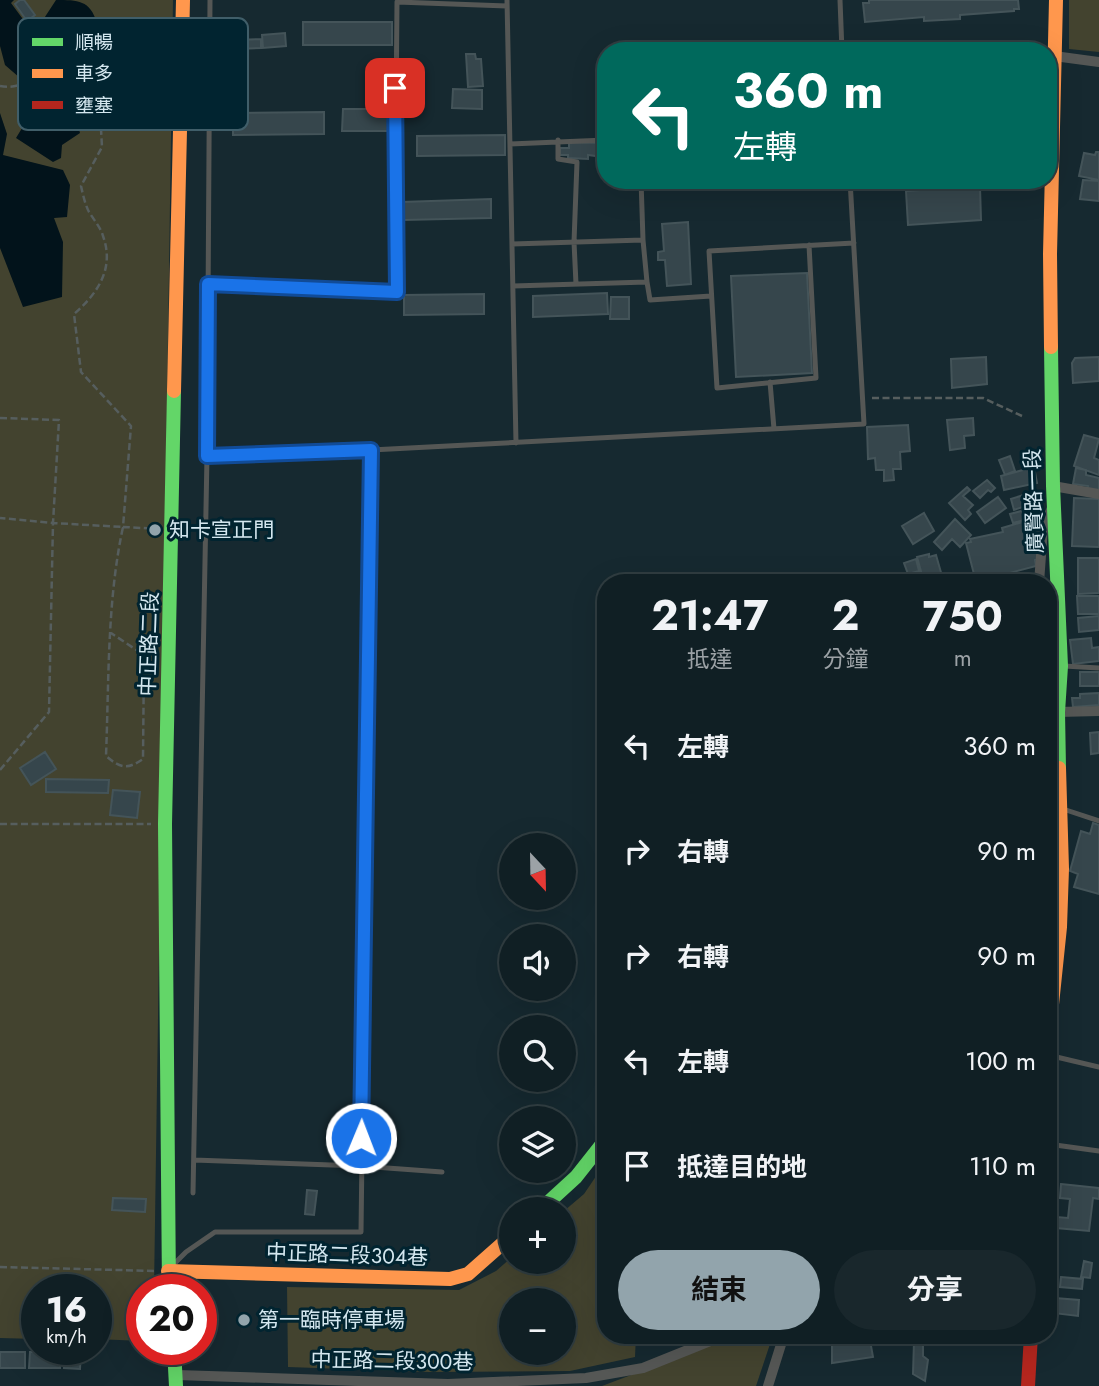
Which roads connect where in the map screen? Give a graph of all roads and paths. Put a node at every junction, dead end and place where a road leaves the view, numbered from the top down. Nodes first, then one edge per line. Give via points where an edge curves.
1 (183, 0) edge
2 (210, 0) edge
3 (839, 0) edge
4 (1056, 0) edge
5 (507, 3) edge
6 (183, 18) edge
7 (210, 18) edge
8 (841, 42) edge
9 (1054, 42) edge
10 (1057, 56) edge
11 (1099, 62) edge
12 (0, 86) edge
13 (18, 86) edge
14 (101, 130) edge
15 (181, 130) edge
16 (209, 130) edge
17 (558, 140) junction
18 (597, 140) edge
19 (510, 144) junction
20 (642, 189) edge
21 (851, 189) edge
22 (1051, 189) edge
23 (643, 240) junction
24 (574, 242) junction
25 (854, 243) junction
26 (512, 244) junction
27 (809, 245) junction
28 (647, 282) junction
29 (208, 284) junction
30 (576, 284) junction
31 (513, 286) junction
32 (711, 296) junction
33 (771, 382) junction
34 (864, 399) junction
35 (1022, 416) dead end
36 (0, 418) edge
37 (774, 429) junction
38 (516, 443) junction
39 (371, 450) junction
40 (207, 456) junction
41 (1054, 486) junction
42 (1099, 494) edge
43 (1054, 504) junction
44 (0, 518) edge
45 (53, 523) junction
46 (123, 527) junction
47 (173, 529) junction
48 (1040, 574) edge
49 (111, 633) junction
50 (1062, 666) junction
51 (1099, 668) edge
52 (1057, 705) edge
53 (1099, 711) edge
54 (1057, 721) edge
55 (1057, 756) edge
56 (0, 770) edge
57 (1060, 808) junction
58 (1099, 821) edge
59 (0, 824) edge
60 (165, 824) junction
61 (1057, 956) edge
62 (1057, 1057) edge
63 (1099, 1067) edge
64 (1057, 1145) edge
65 (597, 1150) edge
66 (1099, 1151) edge
67 (194, 1160) junction
68 (360, 1166) junction
69 (442, 1172) dead end
70 (193, 1193) dead end
71 (554, 1197) edge
72 (499, 1247) edge
73 (0, 1267) edge
74 (167, 1271) junction
75 (167, 1274) edge
76 (703, 1344) edge
77 (781, 1344) edge
78 (1030, 1344) edge
79 (176, 1380) edge
80 (768, 1386) edge
81 (1028, 1386) edge

1 - 6 street, 中正路二段
2 - 7 lane
3 - 8 lane
4 - 9 street, 廣賢路一段
5 - 19 lane
5 - 29 lane via 397,2 397,292
10 - 11 street
12 - 13 path
14 - 46 path via 102,147 81,186 87,209 103,236 108,260 103,281 74,314 81,372 131,426
15 - 47 street, 中正路二段
16 - 29 lane
17 - 18 lane
17 - 19 lane
17 - 24 lane via 558,159 577,162
19 - 26 lane
20 - 23 lane
21 - 25 lane
22 - 41 street, 廣賢路一段
23 - 24 lane
23 - 28 lane
24 - 26 lane
24 - 30 lane
25 - 27 lane
25 - 34 lane
26 - 31 lane
27 - 32 lane via 709,251
27 - 33 lane via 816,378
28 - 30 lane
28 - 32 lane via 650,300
29 - 40 lane
30 - 31 lane
31 - 38 lane
32 - 33 lane via 717,388
33 - 37 lane
34 - 35 path via 983,398
34 - 37 lane via 864,425
36 - 45 path via 60,420
37 - 38 lane
38 - 39 lane
39 - 40 lane
39 - 68 lane
40 - 67 lane
41 - 42 street
41 - 43 street, 廣賢路一段
43 - 48 street via 1043,528
43 - 50 street, 廣賢路一段
44 - 45 path
45 - 46 path
45 - 56 path via 49,712
46 - 47 path
46 - 49 path
47 - 60 street, 中正路二段
49 - 49 path via 106,756 118,766 132,766 143,759 144,655
50 - 51 lane
50 - 52 street, 廣賢路一段
53 - 54 street
55 - 57 street, 廣賢路一段
57 - 58 lane
57 - 61 street, 廣賢路一段
59 - 60 path
60 - 74 street, 中正路二段
62 - 63 lane
64 - 66 lane
65 - 71 street
67 - 68 lane
67 - 70 lane
68 - 69 lane
68 - 74 lane via 361,1232 215,1232
72 - 74 street, 中正路二段304巷 via 468,1274 450,1279
73 - 74 path
74 - 75 street, 中正路二段
76 - 79 street, 中正路二段300巷 via 643,1368 586,1378 448,1384
77 - 80 street
78 - 81 street

